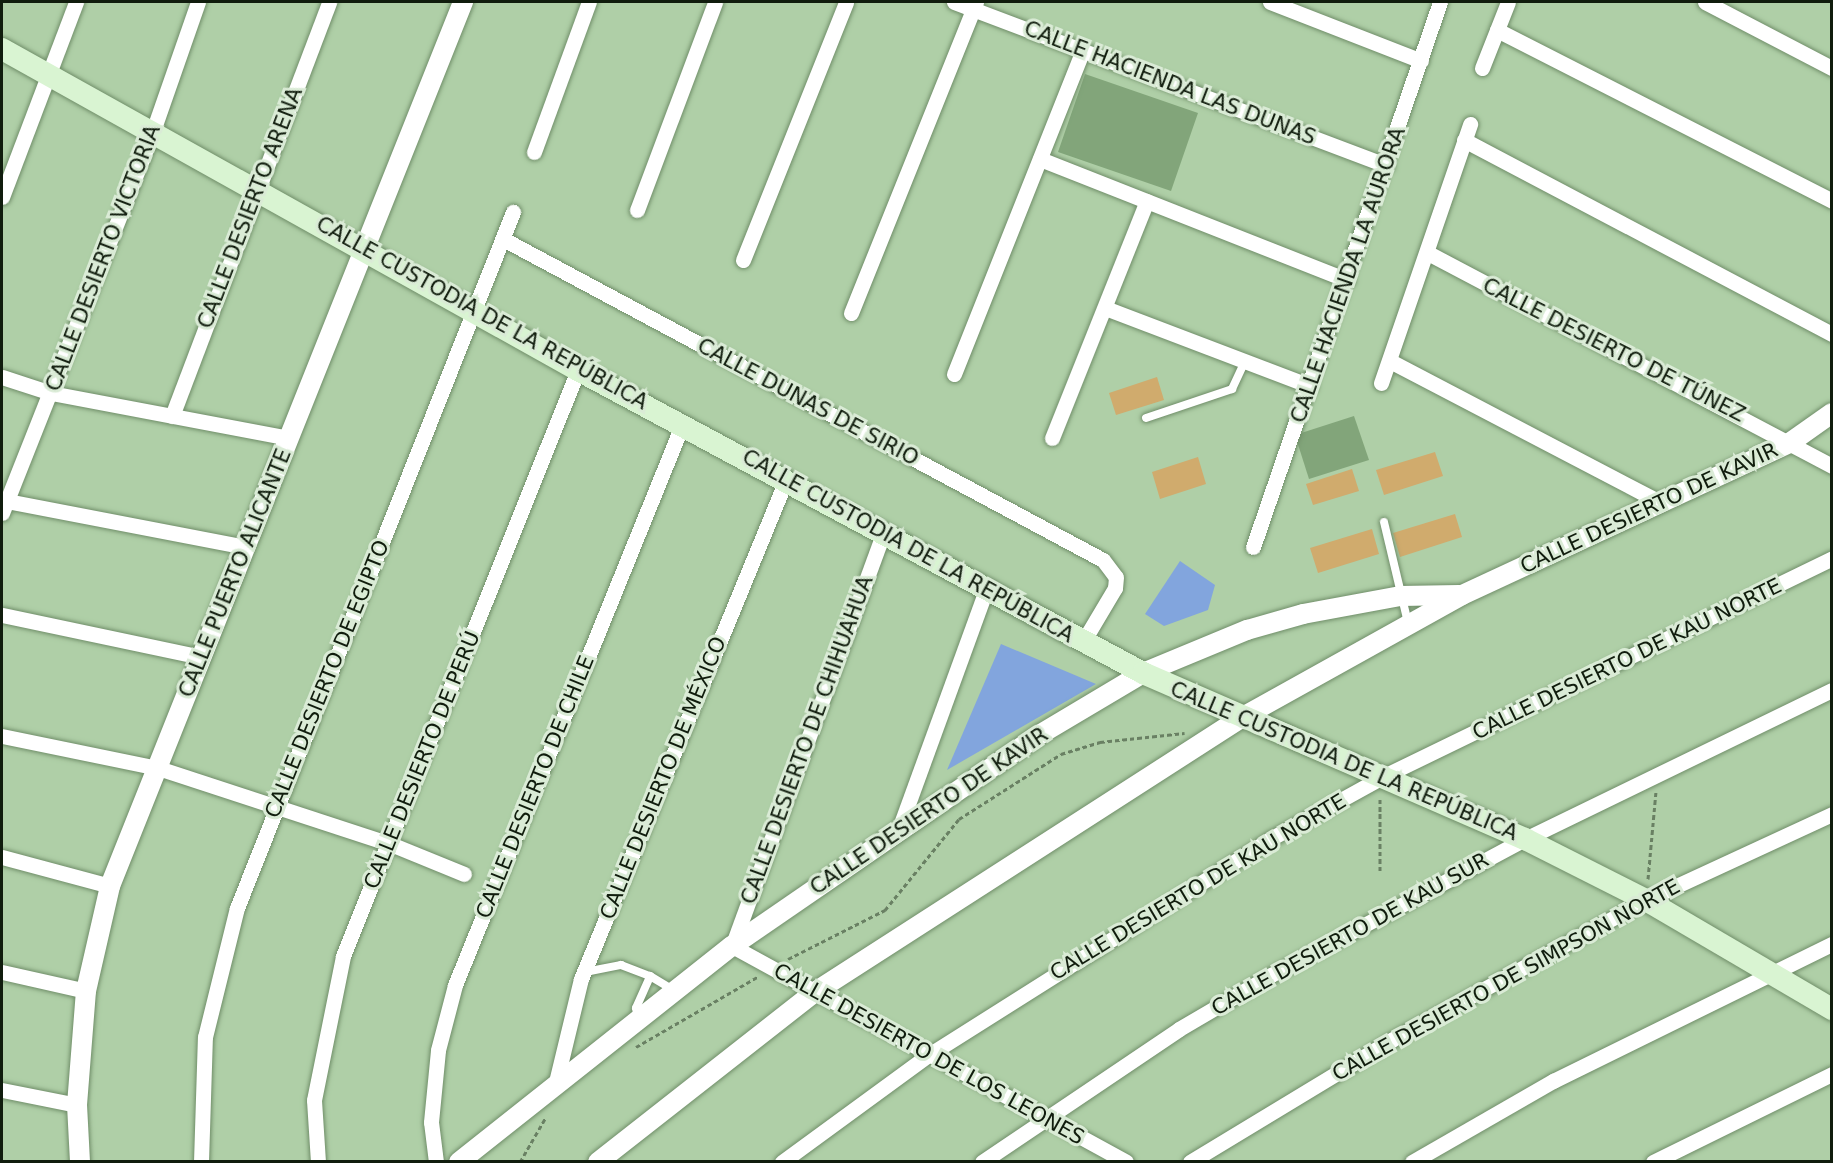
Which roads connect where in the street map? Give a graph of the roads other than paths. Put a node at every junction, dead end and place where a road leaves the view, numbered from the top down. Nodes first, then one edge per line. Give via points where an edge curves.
1 (76, 2) edge
2 (198, 2) edge
3 (329, 2) edge
4 (463, 2) edge
5 (590, 2) edge
6 (715, 2) edge
7 (846, 2) edge
8 (954, 2) edge
9 (1270, 2) edge
10 (1440, 2) edge
11 (1508, 2) edge
12 (1705, 2) edge
13 (974, 5) edge
14 (1497, 30) junction
15 (2, 49) edge
16 (1083, 50) junction
17 (1421, 61) junction
18 (1482, 68) dead end
19 (1832, 68) edge
20 (48, 76) junction
21 (1470, 124) dead end
22 (152, 134) junction
23 (1464, 140) junction
24 (534, 152) dead end
25 (1040, 159) junction
26 (1386, 165) junction
27 (256, 189) junction
28 (2, 197) edge
29 (1147, 201) junction
30 (1832, 201) edge
31 (637, 210) dead end
32 (513, 212) dead end
33 (504, 239) junction
34 (365, 247) junction
35 (1428, 253) junction
36 (743, 260) dead end
37 (1347, 280) junction
38 (1104, 308) junction
39 (477, 313) junction
40 (851, 314) dead end
41 (1832, 334) edge
42 (1390, 361) junction
43 (1244, 363) junction
44 (578, 370) junction
45 (954, 374) dead end
46 (2, 377) edge
47 (1382, 382) dead end
48 (1310, 386) junction
49 (51, 393) junction
50 (1832, 413) edge
51 (172, 416) junction
52 (1146, 418) dead end
53 (683, 423) junction
54 (290, 438) junction
55 (1052, 438) dead end
56 (1791, 442) junction
57 (1832, 466) edge
58 (786, 480) junction
59 (1662, 503) junction
60 (4, 507) edge
61 (1384, 522) dead end
62 (883, 534) junction
63 (246, 547) junction
64 (1253, 547) dead end
65 (1832, 558) edge
66 (986, 590) junction
67 (1462, 595) junction
68 (1400, 596) junction
69 (2, 615) edge
70 (1408, 625) junction
71 (1083, 642) junction
72 (202, 657) junction
73 (1143, 673) junction
74 (1832, 690) edge
75 (1233, 723) junction
76 (2, 736) edge
77 (158, 768) junction
78 (1378, 779) junction
79 (275, 806) junction
80 (1832, 814) edge
81 (899, 829) junction
82 (1525, 839) junction
83 (388, 843) junction
84 (2, 857) edge
85 (464, 874) dead end
86 (110, 886) junction
87 (1642, 898) junction
88 (1832, 945) edge
89 (732, 946) junction
90 (1771, 971) junction
91 (2, 972) edge
92 (584, 972) junction
93 (650, 976) junction
94 (86, 991) junction
95 (674, 991) junction
96 (812, 994) junction
97 (1832, 1009) edge
98 (638, 1018) junction
99 (927, 1056) junction
100 (1832, 1074) edge
101 (555, 1082) junction
102 (2, 1090) edge
103 (77, 1104) junction
104 (1044, 1117) junction
105 (80, 1161) edge
106 (201, 1161) edge
107 (318, 1161) edge
108 (436, 1161) edge
109 (459, 1161) edge
110 (598, 1161) edge
111 (783, 1161) edge
112 (982, 1161) edge
113 (1126, 1161) edge
114 (1190, 1161) edge
115 (1412, 1161) edge
116 (1653, 1161) edge

1 - 20 street
2 - 22 street, CALLE DESIERTO VICTORIA
3 - 27 street, CALLE DESIERTO ARENA
4 - 34 street, CALLE PUERTO ALICANTE
5 - 24 street
6 - 31 street
7 - 36 street
8 - 13 street, CALLE HACIENDA LAS DUNAS
9 - 17 street
10 - 17 street, CALLE HACIENDA LA AURORA
11 - 14 street
12 - 19 street
13 - 16 street, CALLE HACIENDA LAS DUNAS
13 - 40 street
14 - 18 street
14 - 30 street
15 - 20 main road, CALLE CUSTODIA DE LA REPÚBLICA
16 - 25 street
16 - 26 street, CALLE HACIENDA LAS DUNAS
17 - 26 street, CALLE HACIENDA LA AURORA
20 - 22 main road, CALLE CUSTODIA DE LA REPÚBLICA
20 - 28 street
21 - 23 street
22 - 27 main road, CALLE CUSTODIA DE LA REPÚBLICA
22 - 49 street, CALLE DESIERTO VICTORIA
23 - 35 street
23 - 41 street
25 - 29 street
25 - 45 street
26 - 37 street, CALLE HACIENDA LA AURORA
27 - 34 main road, CALLE CUSTODIA DE LA REPÚBLICA
27 - 51 street, CALLE DESIERTO ARENA
29 - 37 street
29 - 38 street
32 - 33 street, CALLE DESIERTO DE EGIPTO
33 - 39 street, CALLE DESIERTO DE EGIPTO
33 - 71 street, CALLE DUNAS DE SIRIO via 1112,567 1115,588
34 - 39 main road, CALLE CUSTODIA DE LA REPÚBLICA
34 - 54 street, CALLE PUERTO ALICANTE
35 - 42 street
35 - 56 street, CALLE DESIERTO DE TÚNEZ
37 - 48 street, CALLE HACIENDA LA AURORA
38 - 43 street
38 - 55 street
39 - 44 main road, CALLE CUSTODIA DE LA REPÚBLICA
39 - 79 street, CALLE DESIERTO DE EGIPTO
42 - 47 street
42 - 59 street
43 - 48 street
43 - 52 lane via 1232,389
44 - 53 main road, CALLE CUSTODIA DE LA REPÚBLICA
44 - 83 street, CALLE DESIERTO DE PERÚ
46 - 49 street
48 - 64 street, CALLE HACIENDA LA AURORA
49 - 51 street
49 - 60 street, CALLE DESIERTO VICTORIA
50 - 56 street, CALLE DESIERTO DE KAVIR
51 - 54 street
53 - 58 main road, CALLE CUSTODIA DE LA REPÚBLICA
53 - 108 street, CALLE DESIERTO DE CHILE via 455,985 438,1050 431,1122
54 - 63 street, CALLE PUERTO ALICANTE
56 - 57 street, CALLE DESIERTO DE TÚNEZ
56 - 59 street, CALLE DESIERTO DE KAVIR
58 - 62 main road, CALLE CUSTODIA DE LA REPÚBLICA
58 - 92 street, CALLE DESIERTO DE MÉXICO
59 - 67 street, CALLE DESIERTO DE KAVIR
60 - 63 street
61 - 68 lane
62 - 66 main road, CALLE CUSTODIA DE LA REPÚBLICA
62 - 89 street, CALLE DESIERTO DE CHIHUAHUA
63 - 72 street, CALLE PUERTO ALICANTE
65 - 78 street, CALLE DESIERTO DE KAU NORTE
66 - 71 main road, CALLE CUSTODIA DE LA REPÚBLICA
66 - 81 street
67 - 68 street, CALLE DESIERTO DE KAVIR
67 - 70 street, CALLE DESIERTO DE KAVIR
68 - 70 lane
68 - 73 street, CALLE DESIERTO DE KAVIR via 1247,630
69 - 72 street
70 - 75 street, CALLE DESIERTO DE KAVIR
71 - 73 main road, CALLE CUSTODIA DE LA REPÚBLICA
72 - 77 street, CALLE PUERTO ALICANTE
73 - 75 main road, CALLE CUSTODIA DE LA REPÚBLICA
73 - 81 street, CALLE DESIERTO DE KAVIR via 1039,735
74 - 82 street, CALLE DESIERTO DE KAU SUR
75 - 78 main road, CALLE CUSTODIA DE LA REPÚBLICA
75 - 96 street, CALLE DESIERTO DE KAVIR
76 - 77 street
77 - 79 street
77 - 86 street, CALLE PUERTO ALICANTE
78 - 82 main road, CALLE CUSTODIA DE LA REPÚBLICA
78 - 99 street, CALLE DESIERTO DE KAU NORTE via 1161,906
79 - 83 street
79 - 106 street, CALLE DESIERTO DE EGIPTO via 237,908 205,1037
80 - 87 street, CALLE DESIERTO DE SIMPSON NORTE
81 - 89 street, CALLE DESIERTO DE KAVIR
82 - 87 main road, CALLE CUSTODIA DE LA REPÚBLICA
82 - 104 street, CALLE DESIERTO DE KAU SUR via 1220,1005
83 - 85 street
83 - 107 street, CALLE DESIERTO DE PERÚ via 343,956 324,1030 314,1100
84 - 86 street
86 - 94 street, CALLE PUERTO ALICANTE
87 - 90 main road, CALLE CUSTODIA DE LA REPÚBLICA
87 - 114 street, CALLE DESIERTO DE SIMPSON NORTE via 1393,1039
88 - 90 street
89 - 95 street, CALLE DESIERTO DE KAVIR
89 - 96 street, CALLE DESIERTO DE LOS LEONES
90 - 97 main road, CALLE CUSTODIA DE LA REPÚBLICA
90 - 115 street via 1552,1081
91 - 94 street
92 - 93 lane via 621,965
92 - 101 street, CALLE DESIERTO DE MÉXICO
93 - 95 lane
93 - 98 lane via 636,1008
94 - 103 street, CALLE PUERTO ALICANTE
95 - 98 street, CALLE DESIERTO DE KAVIR
96 - 99 street, CALLE DESIERTO DE LOS LEONES
96 - 110 street, CALLE DESIERTO DE KAVIR
98 - 101 street, CALLE DESIERTO DE KAVIR
99 - 104 street, CALLE DESIERTO DE LOS LEONES
99 - 111 street, CALLE DESIERTO DE KAU NORTE
100 - 116 street
101 - 109 street, CALLE DESIERTO DE KAVIR
102 - 103 street
103 - 105 street, CALLE PUERTO ALICANTE
104 - 112 street, CALLE DESIERTO DE KAU SUR
104 - 113 street, CALLE DESIERTO DE LOS LEONES

